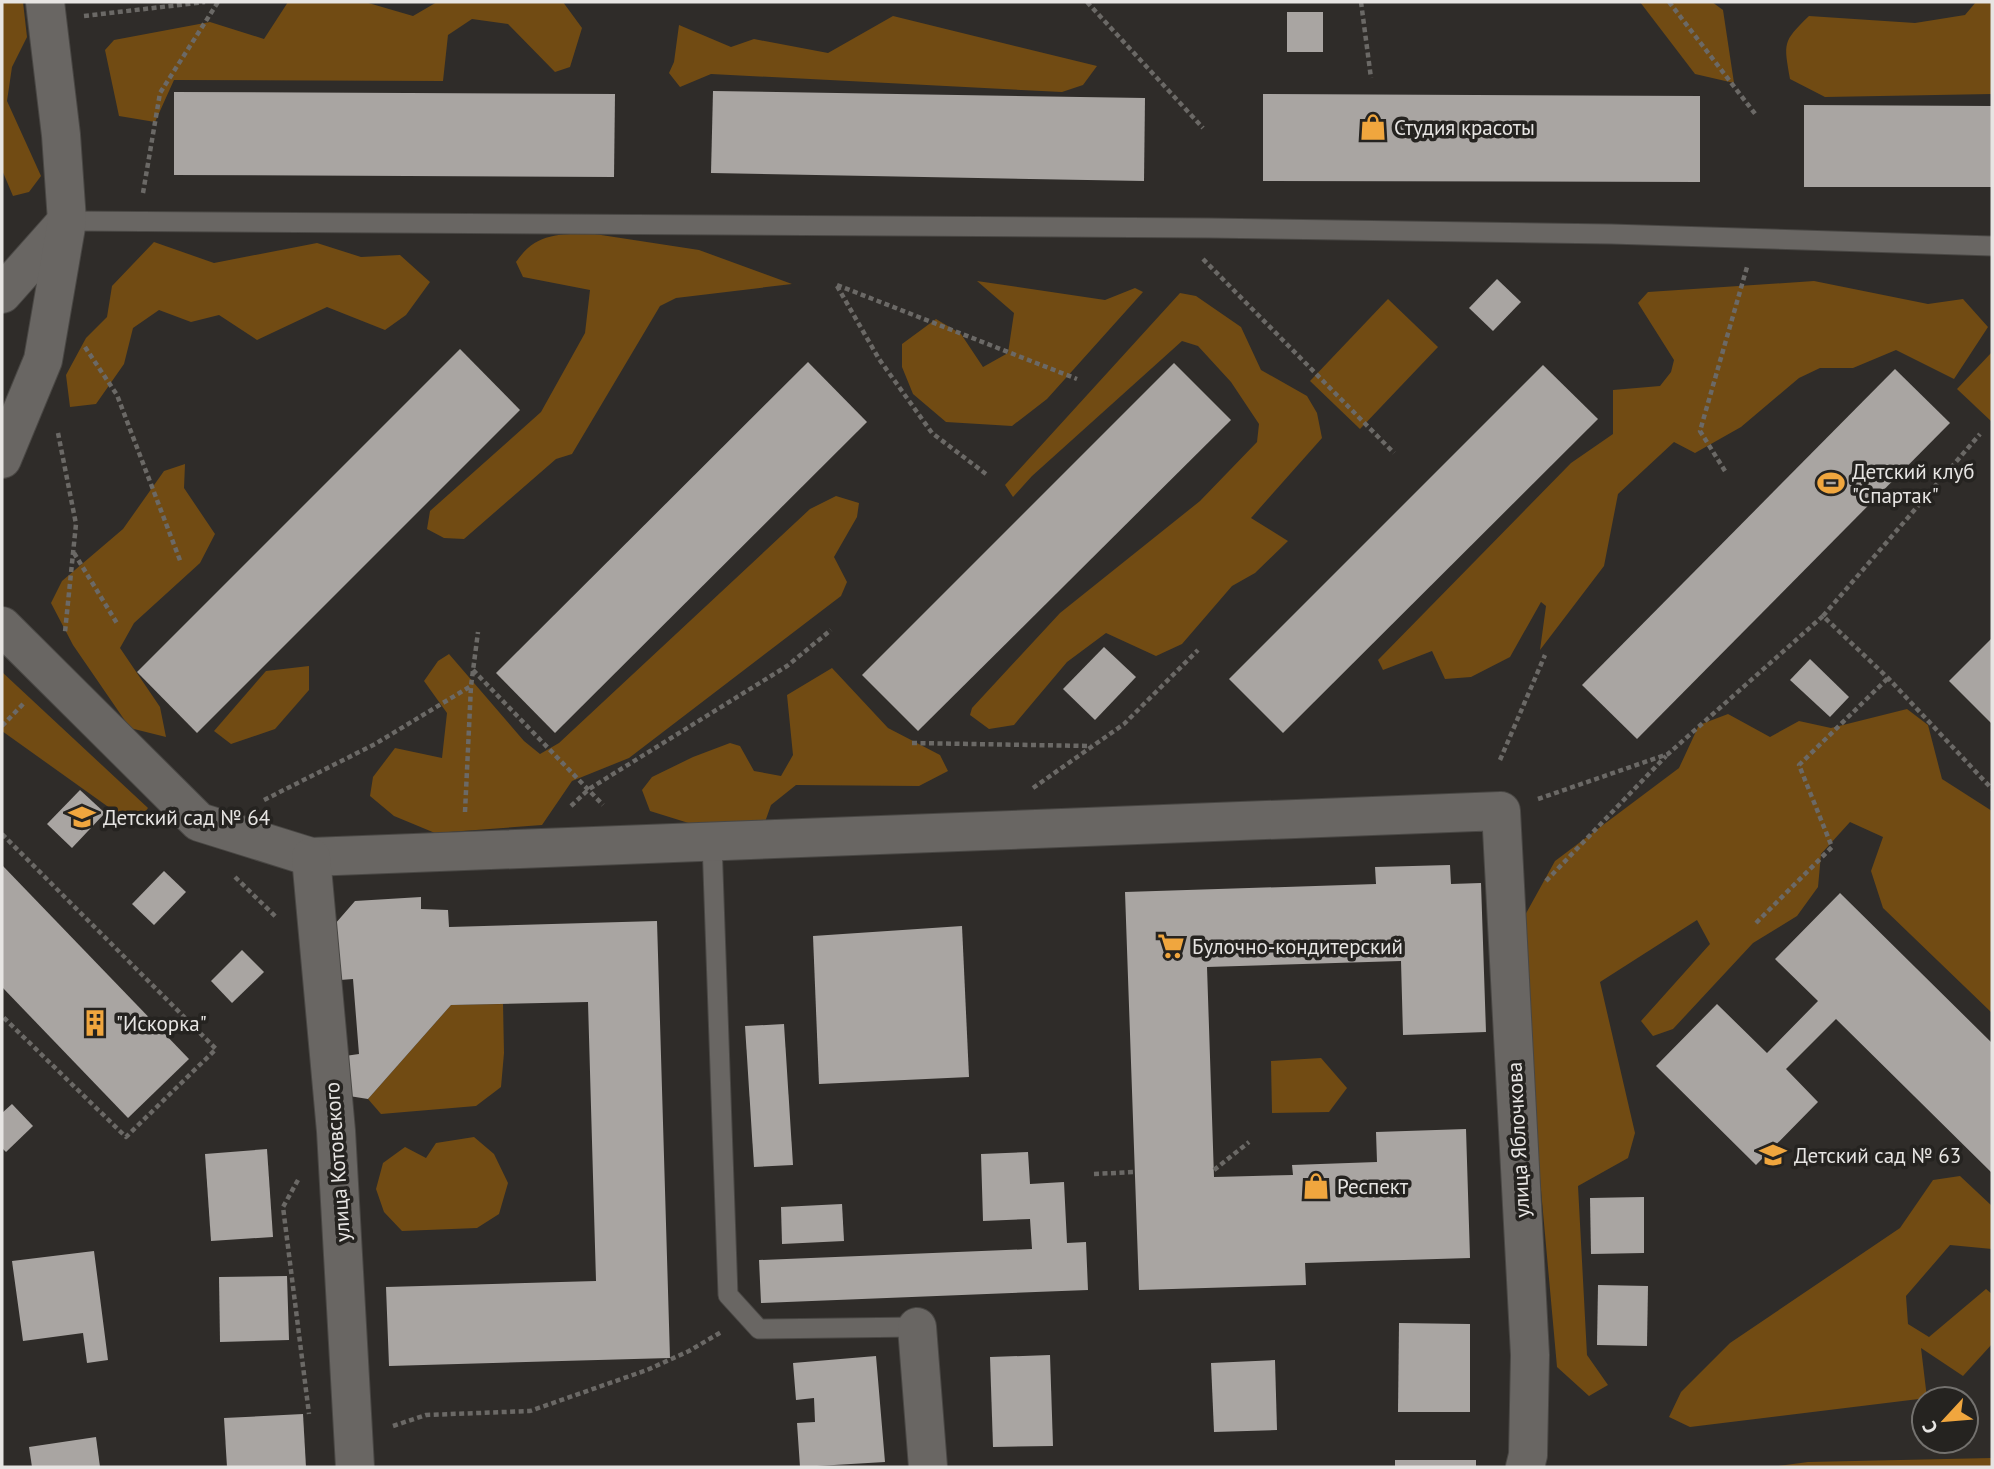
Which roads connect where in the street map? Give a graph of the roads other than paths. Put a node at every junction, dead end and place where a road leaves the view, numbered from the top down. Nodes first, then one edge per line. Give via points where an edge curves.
1 (46, 11) edge
2 (67, 221) junction
3 (1992, 246) edge
4 (2, 294) edge
5 (2, 459) edge
6 (2, 626) edge
7 (712, 842) junction
8 (311, 857) junction
9 (917, 1327) joint
10 (354, 1454) edge
11 (929, 1467) edge
12 (1525, 1467) edge

1 - 2 street
2 - 3 lane via 1209,228
2 - 4 street
2 - 5 street via 43,360
6 - 8 street via 199,822
7 - 8 street
7 - 9 lane via 728,1295 759,1329
7 - 12 street, улица Яблочкова via 1501,811 1530,1354
8 - 10 street, улица Котовского via 336,1131
9 - 11 street

